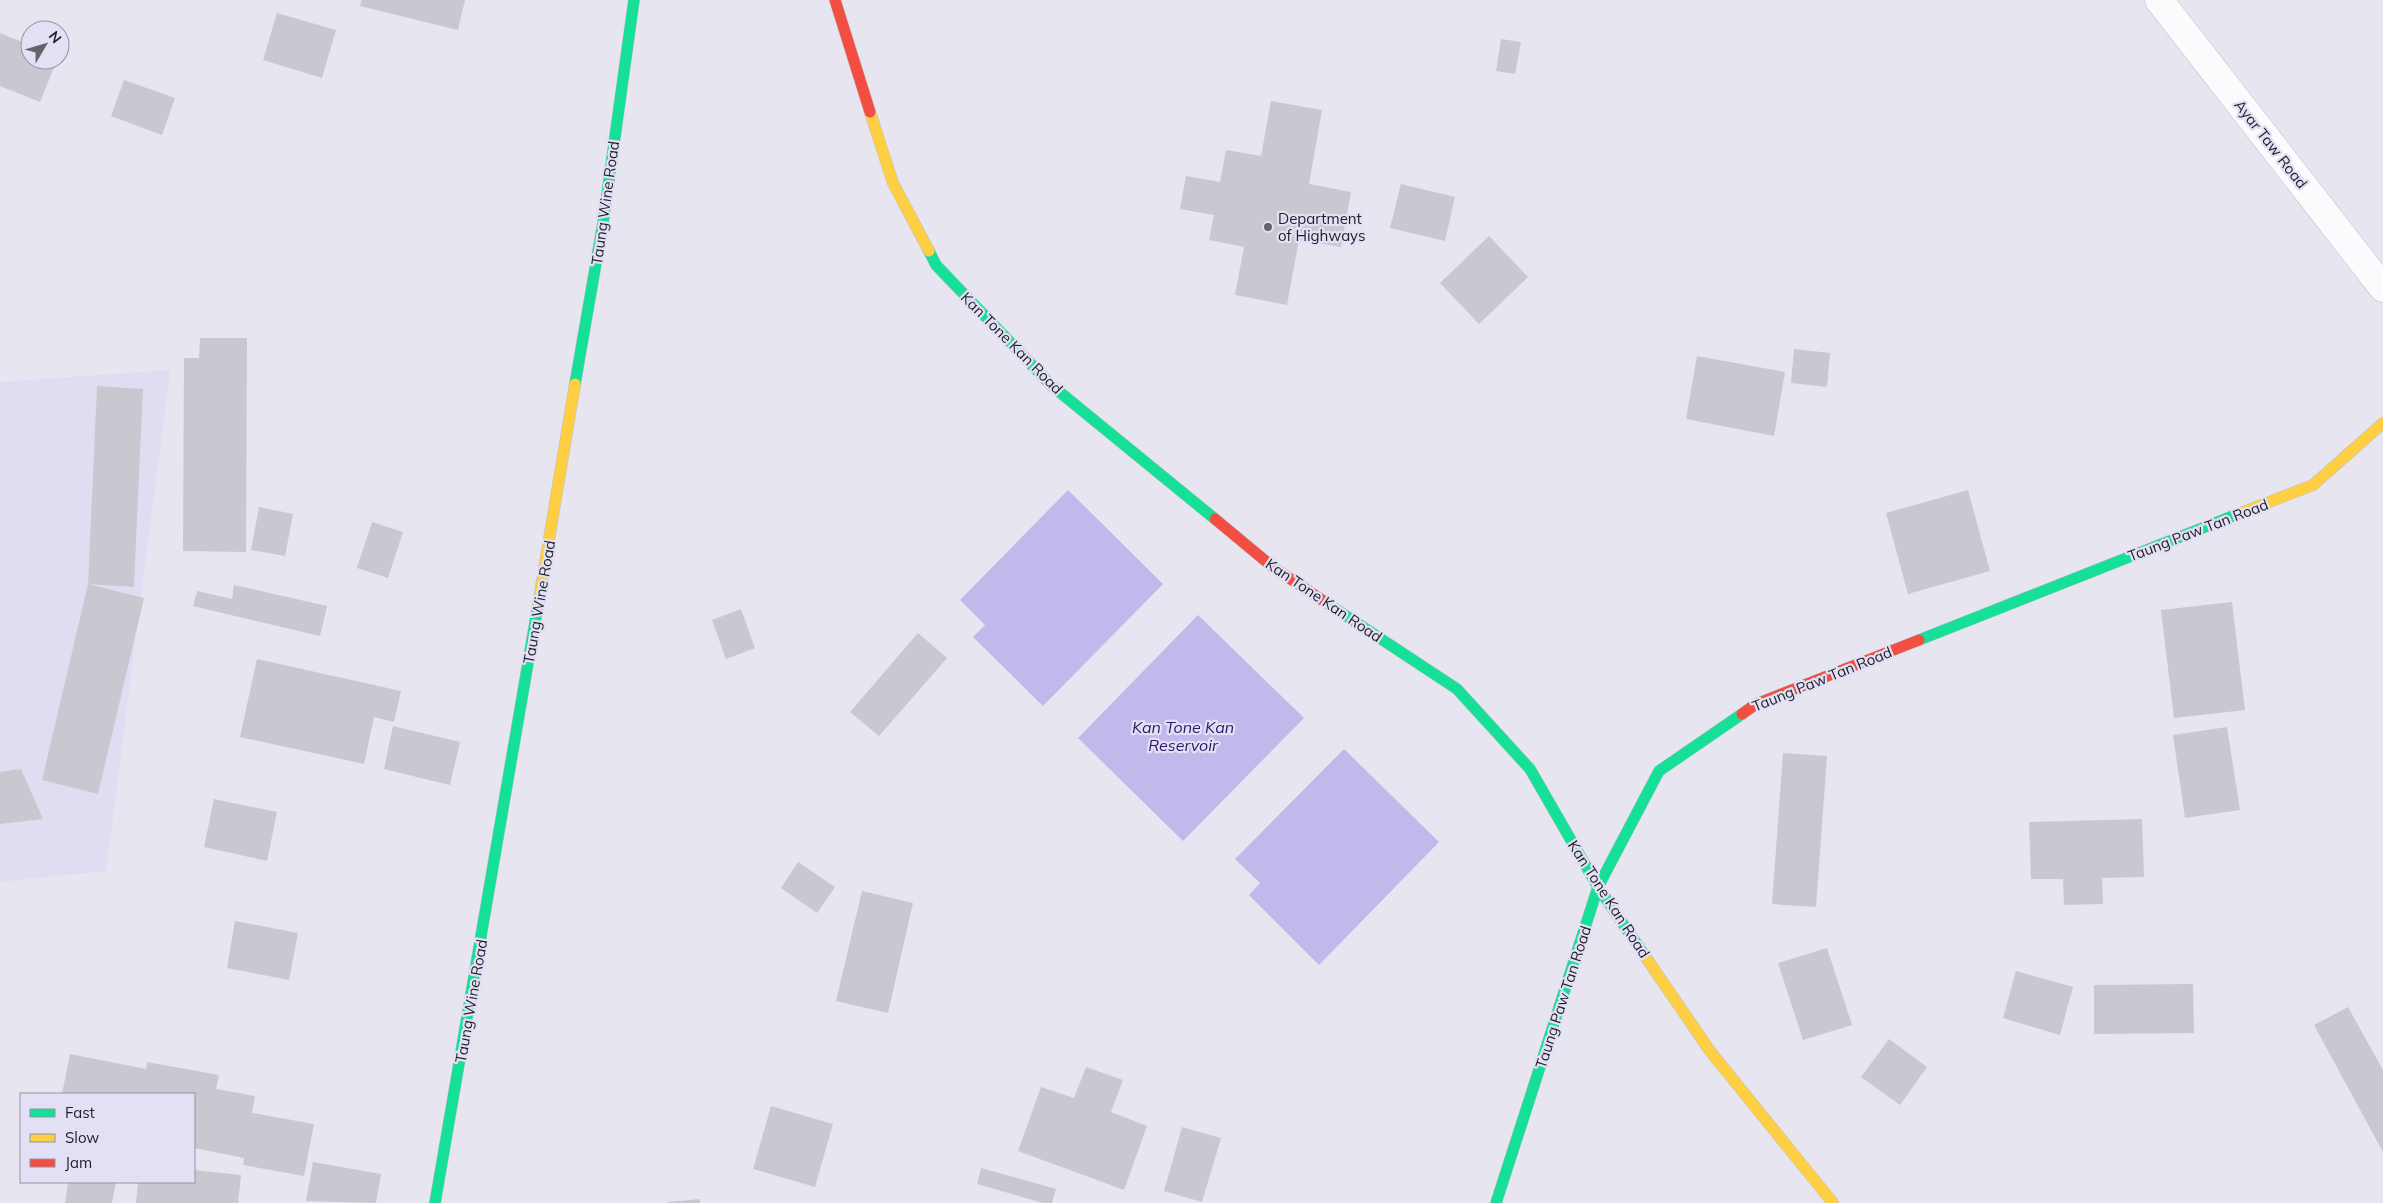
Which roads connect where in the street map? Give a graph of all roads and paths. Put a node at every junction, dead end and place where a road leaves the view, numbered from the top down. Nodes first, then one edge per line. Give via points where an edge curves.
1 (634, 0) edge
2 (836, 0) edge
3 (2159, 0) edge
4 (2383, 288) edge
5 (2383, 423) edge
6 (1598, 887) junction
7 (435, 1203) edge
8 (1496, 1203) edge
9 (1833, 1203) edge

1 - 7 street, Taung Wine Road via 602,233
2 - 6 street, Kan Tone Kan Road via 893,183 936,265 1051,385 1274,568 1457,689 1530,769
3 - 4 street, Ayar Taw Road
5 - 6 street, Taung Paw Tan Road via 2312,485 1756,704 1659,771
6 - 8 street, Taung Paw Tan Road
6 - 9 street, Kan Tone Kan Road via 1710,1051

